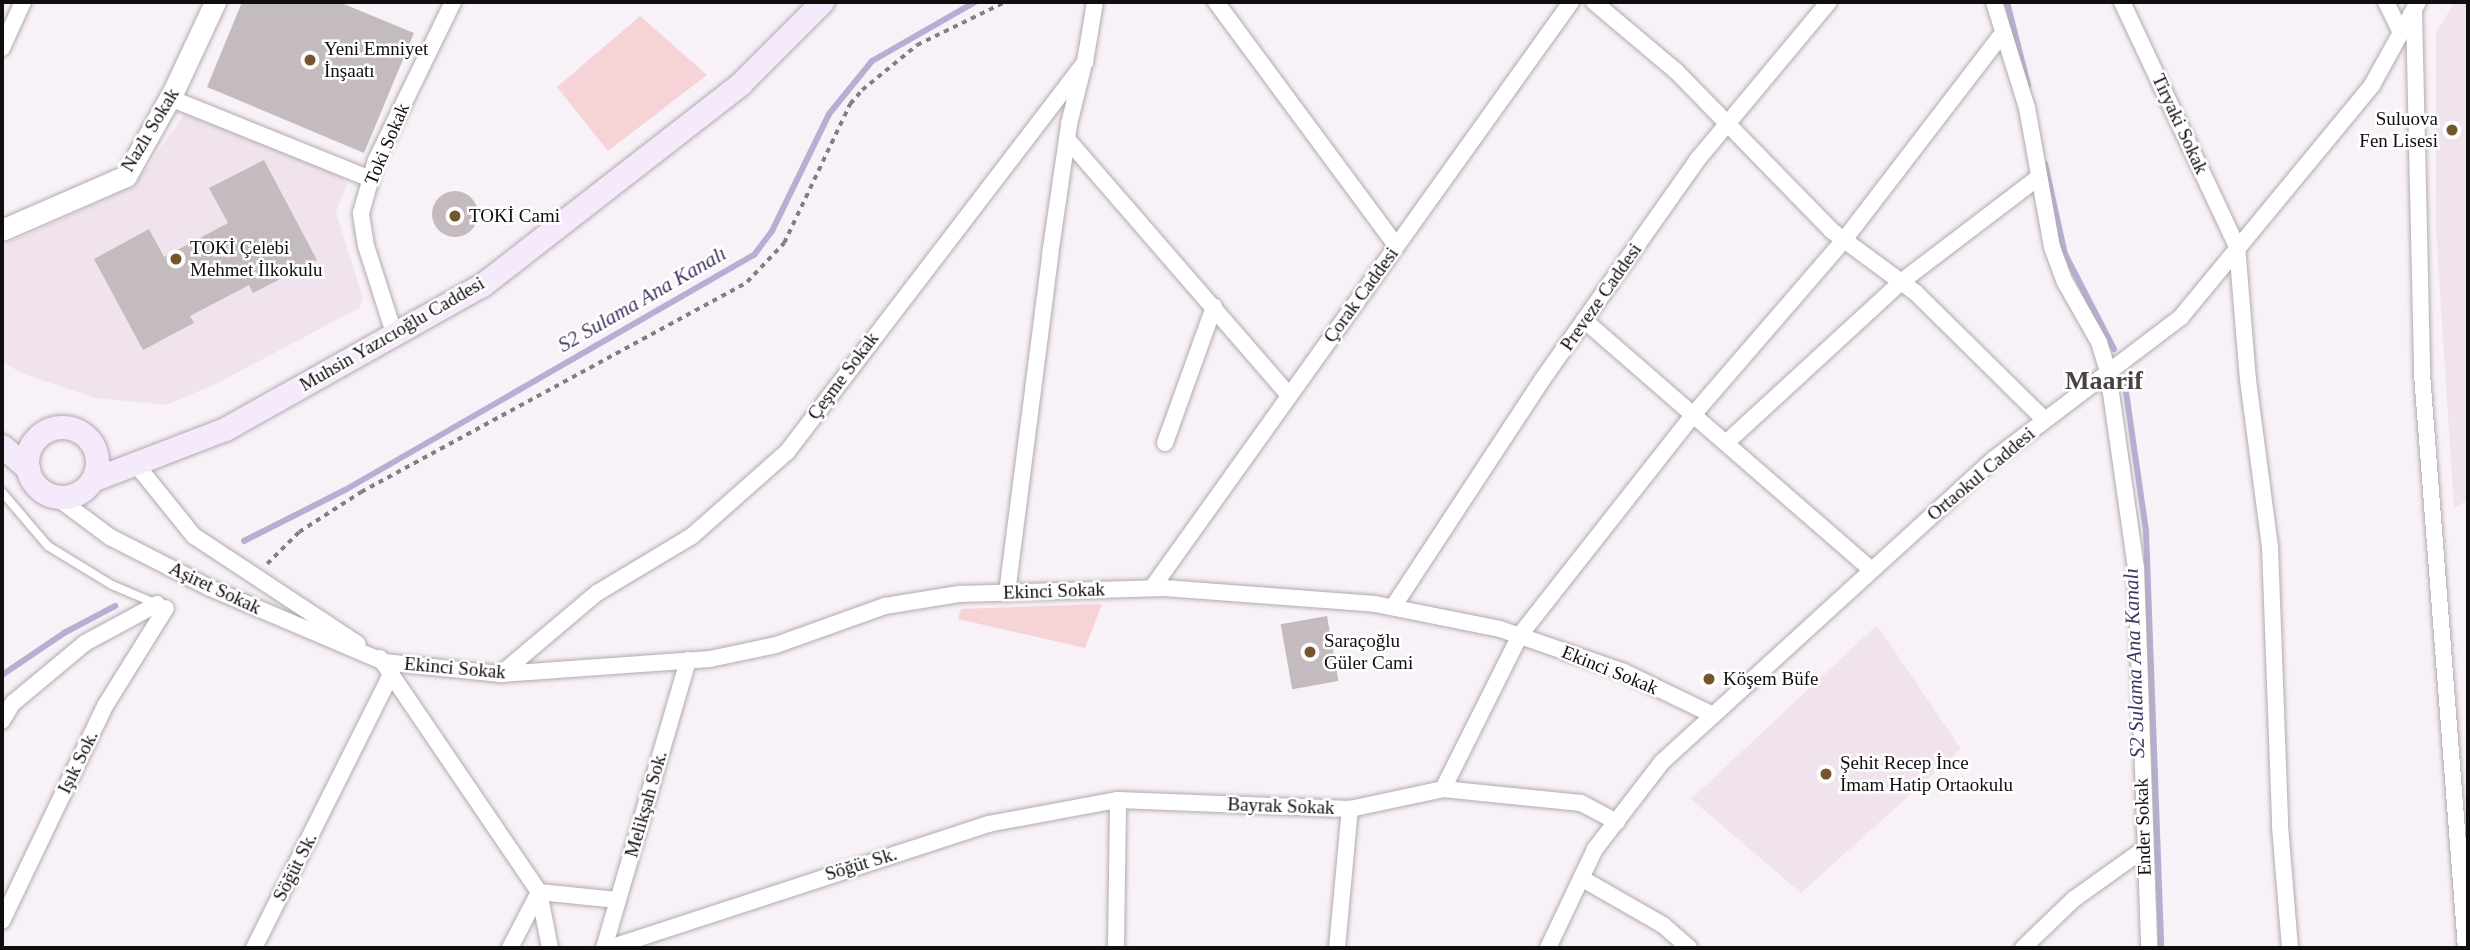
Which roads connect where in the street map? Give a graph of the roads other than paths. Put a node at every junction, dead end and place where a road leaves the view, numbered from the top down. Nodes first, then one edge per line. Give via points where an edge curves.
1 (23, 2) edge
2 (215, 2) edge
3 (453, 2) edge
4 (822, 2) edge
5 (1095, 2) edge
6 (1216, 2) edge
7 (1571, 2) edge
8 (1594, 2) edge
9 (1829, 2) edge
10 (1994, 2) edge
11 (2122, 2) edge
12 (2386, 2) edge
13 (2416, 6) edge
14 (2003, 33) junction
15 (2401, 33) junction
16 (2, 48) edge
17 (1085, 62) junction
18 (170, 98) junction
19 (1725, 126) junction
20 (1067, 139) junction
21 (2039, 177) junction
22 (370, 179) junction
23 (2, 230) edge
24 (1844, 240) junction
25 (1396, 246) junction
26 (2237, 246) junction
27 (1902, 282) junction
28 (1214, 307) junction
29 (1584, 320) junction
30 (394, 333) junction
31 (2108, 372) junction
32 (1289, 395) junction
33 (1693, 415) junction
34 (2045, 420) junction
35 (1165, 443) dead end
36 (1726, 443) junction
37 (3, 450) edge
38 (135, 463) junction
39 (28, 469) junction
40 (92, 480) junction
41 (2, 492) edge
42 (55, 496) junction
43 (1872, 570) junction
44 (1152, 588) junction
45 (1007, 593) junction
46 (161, 606) junction
47 (1392, 607) junction
48 (1520, 635) junction
49 (688, 660) junction
50 (388, 667) junction
51 (501, 674) junction
52 (1713, 715) junction
53 (2, 721) edge
54 (1443, 789) junction
55 (1118, 800) junction
56 (1350, 809) junction
57 (1617, 822) junction
58 (2144, 849) junction
59 (2464, 855) edge
60 (1581, 878) junction
61 (539, 892) junction
62 (618, 900) junction
63 (2, 921) edge
64 (254, 948) edge
65 (510, 948) edge
66 (550, 948) edge
67 (604, 948) edge
68 (609, 948) edge
69 (1116, 948) edge
70 (1337, 948) edge
71 (1548, 948) edge
72 (1689, 948) edge
73 (2023, 948) edge
74 (2149, 948) edge
75 (2290, 948) edge
76 (2466, 948) edge

1 - 16 street
2 - 18 street, Nazlı Sokak
3 - 22 street, Toki Sokak
4 - 30 main road, Muhsin Yazıcıoğlu Caddesi via 740,84 493,276
5 - 17 street, Çeşme Sokak
6 - 25 street
7 - 25 street, Çorak Caddesi
8 - 19 street via 1676,71
9 - 19 street, Preveze Caddesi
10 - 14 street, Ender Sokak
11 - 26 street, Tiryaki Sokak
12 - 15 street
13 - 15 street, Ortaokul Caddesi
13 - 59 street via 2422,374
14 - 21 street, Ender Sokak via 2027,108
14 - 24 street
15 - 26 street, Ortaokul Caddesi via 2372,85
17 - 20 street
17 - 51 street, Çeşme Sokak via 787,452 692,537 597,593
18 - 22 street
18 - 23 street, Nazlı Sokak via 126,176
19 - 24 street
19 - 29 street, Preveze Caddesi
20 - 28 street
20 - 45 street
21 - 27 street
21 - 31 street, Ender Sokak via 2052,247 2065,282 2099,342
22 - 30 street, Toki Sokak via 361,213 366,246
24 - 27 street
24 - 33 street
25 - 32 street, Çorak Caddesi
26 - 31 street, Ortaokul Caddesi via 2181,317
26 - 75 street via 2248,380 2270,547 2280,826
27 - 34 street
27 - 36 street
28 - 32 street
28 - 35 street
29 - 33 street
29 - 47 street, Preveze Caddesi
30 - 38 main road, Muhsin Yazıcıoğlu Caddesi via 225,429
31 - 34 street, Ortaokul Caddesi
31 - 58 street, Ender Sokak via 2136,568
32 - 44 street, Çorak Caddesi
33 - 36 street
33 - 48 street
34 - 43 street, Ortaokul Caddesi via 1994,459
36 - 43 street
37 - 39 main road
38 - 40 main road, Muhsin Yazıcıoğlu Caddesi
38 - 50 street, Aşiret Sokak via 194,537
39 - 40 main road via 33,442 52,428 75,429 92,444 97,466
39 - 42 main road via 35,485
40 - 42 main road via 78,494
41 - 46 lane via 48,546 112,585
42 - 50 street, Aşiret Sokak via 110,537 210,588
43 - 52 street, Ortaokul Caddesi
44 - 45 street, Ekinci Sokak
44 - 47 street, Ekinci Sokak
45 - 49 street, Ekinci Sokak via 959,594 885,606 776,645
46 - 53 street via 85,643 13,704
46 - 63 street, Işık Sok. via 105,706
47 - 48 street, Ekinci Sokak
48 - 52 street, Ekinci Sokak via 1624,672
48 - 54 street
49 - 51 street, Ekinci Sokak
49 - 62 street, Melikşah Sok.
50 - 51 street, Ekinci Sokak
50 - 61 street, Aşiret Sokak
50 - 64 street, Söğüt Sk.
52 - 57 street, Ortaokul Caddesi via 1662,762
54 - 56 street, Bayrak Sokak
54 - 57 street, Bayrak Sokak via 1581,803
55 - 56 street, Bayrak Sokak
55 - 68 street, Söğüt Sk. via 988,824
55 - 69 street
56 - 70 street
57 - 60 street, Ortaokul Caddesi
58 - 73 street via 2074,899
58 - 74 street, Ender Sokak
59 - 76 street
60 - 71 street, Ortaokul Caddesi
60 - 72 street via 1663,925
61 - 62 street
61 - 65 street
61 - 66 street, Aşiret Sokak
62 - 67 street, Melikşah Sok.

